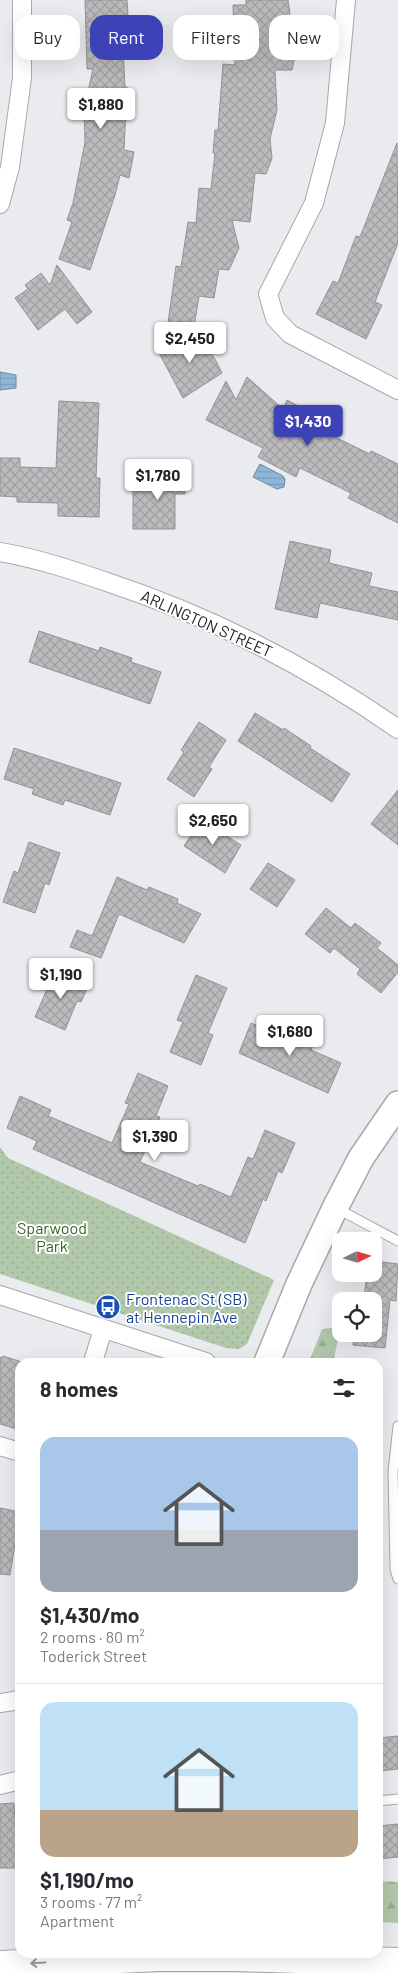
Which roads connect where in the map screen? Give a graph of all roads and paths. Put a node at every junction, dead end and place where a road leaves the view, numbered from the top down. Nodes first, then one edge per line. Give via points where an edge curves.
1 (22, 0) edge
2 (346, 0) edge
3 (0, 204) edge
4 (398, 390) edge
5 (0, 552) edge
6 (398, 729) edge
7 (398, 1104) edge
8 (335, 1208) junction
9 (398, 1241) edge
10 (0, 1295) edge
11 (103, 1329) junction
12 (94, 1358) edge
13 (194, 1358) edge
14 (269, 1358) edge
15 (398, 1426) edge
16 (0, 1446) edge
17 (15, 1450) edge
18 (396, 1471) edge
19 (398, 1579) edge
20 (15, 1701) edge
21 (0, 1703) edge
22 (15, 1781) edge
23 (0, 1784) edge
24 (398, 1799) edge
25 (383, 1800) edge
26 (133, 1958) edge
27 (157, 1958) edge
28 (398, 1962) edge
29 (200, 1964) edge
30 (0, 1966) edge

1 - 3 street via 22,78 10,168
2 - 4 street via 336,123 314,204 268,294 275,318 290,334
5 - 6 street, ARLINGTON STREET via 131,590 223,627 293,662
7 - 8 street via 361,1158
8 - 9 lane
8 - 14 street
10 - 11 street
11 - 12 street
11 - 13 street
15 - 18 lane
16 - 17 street
18 - 19 lane
20 - 21 street
22 - 23 street
24 - 25 lane
26 -> 30 main road
29 -> 27 main road
28 - 29 main road

